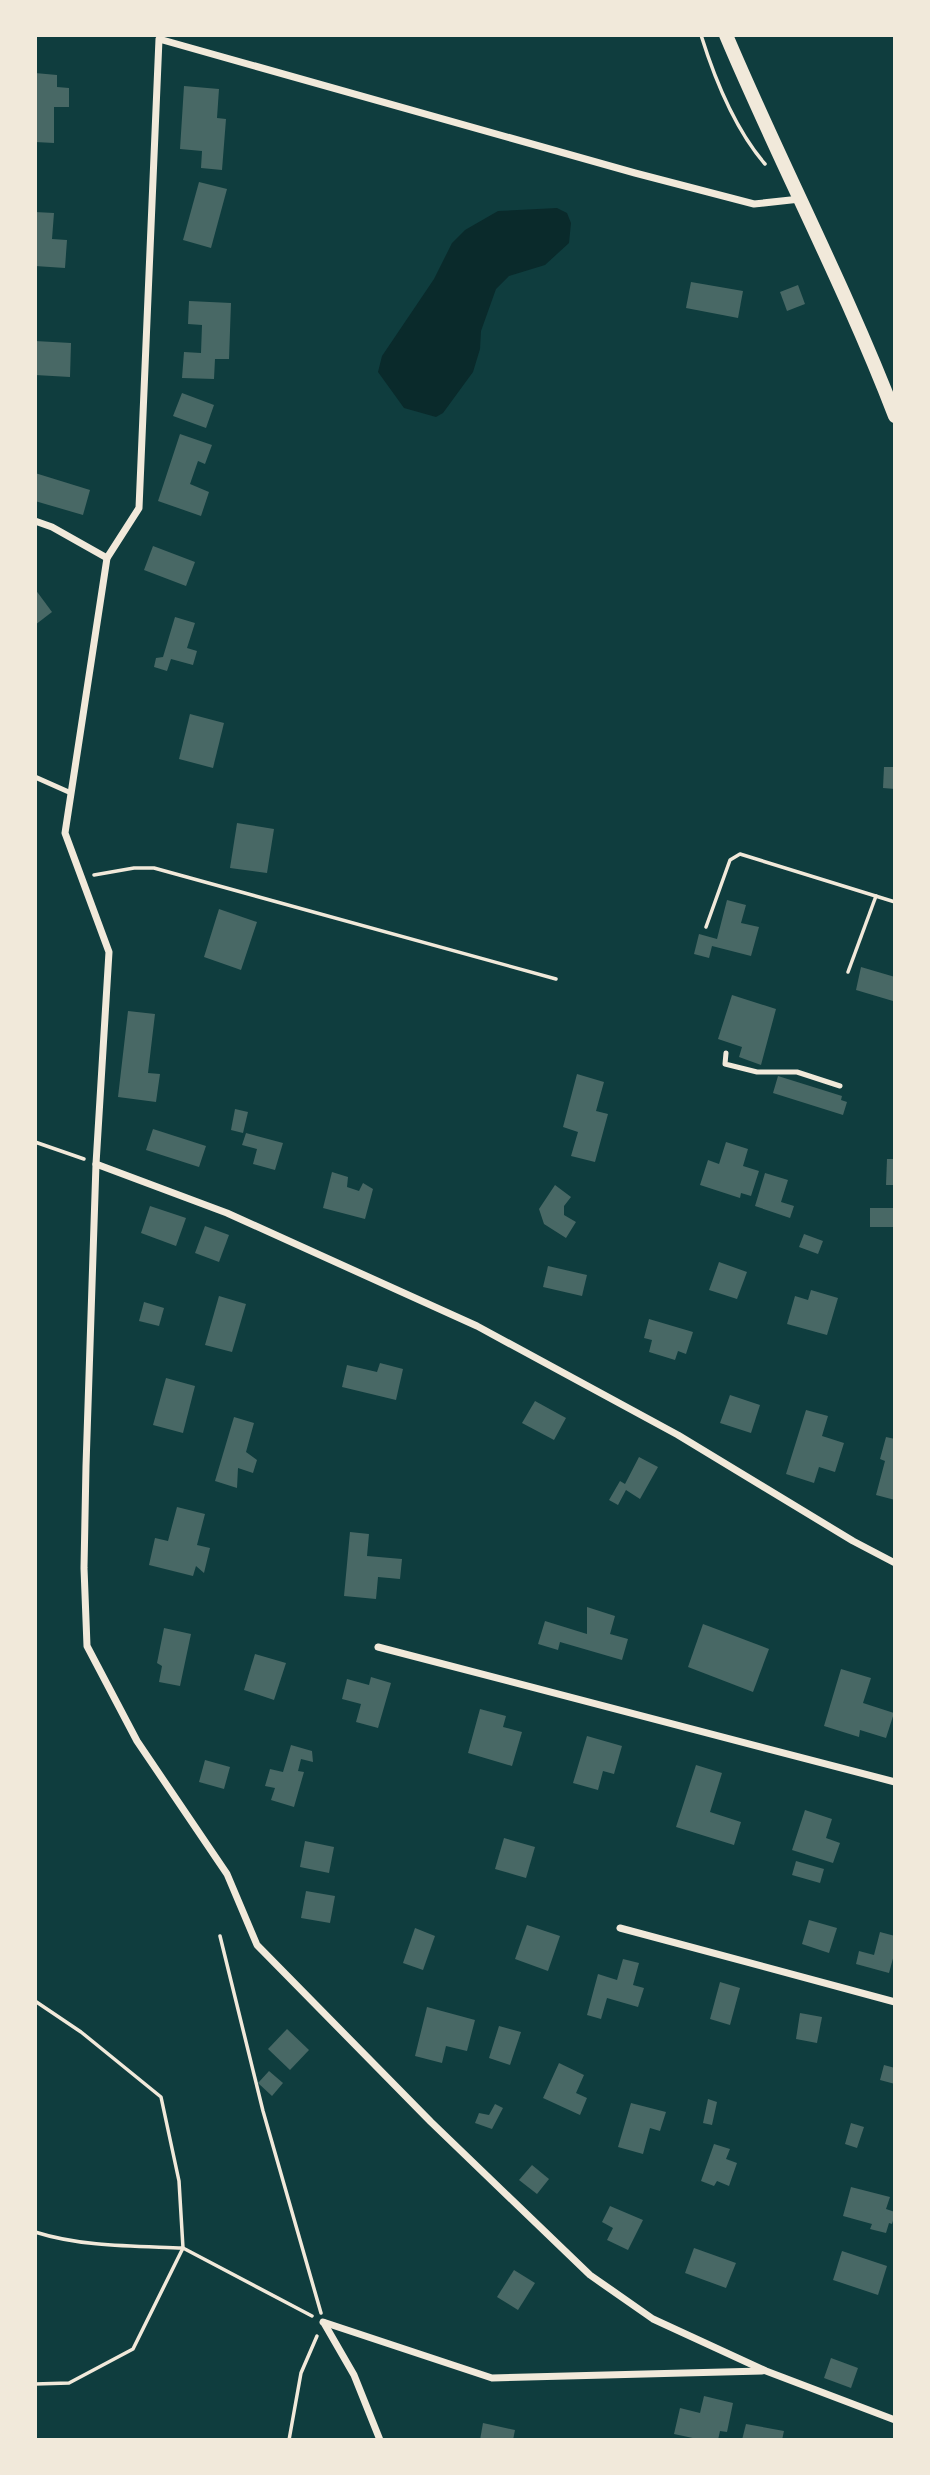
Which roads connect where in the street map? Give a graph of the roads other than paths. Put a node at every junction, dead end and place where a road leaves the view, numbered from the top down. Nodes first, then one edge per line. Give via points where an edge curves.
1 (726, 35) edge
2 (800, 199) junction
3 (895, 416) edge
4 (35, 521) edge
5 (107, 558) junction
6 (35, 776) edge
7 (71, 793) junction
8 (726, 1053) dead end
9 (840, 1086) dead end
10 (96, 1164) junction
11 (895, 1563) edge
12 (378, 1647) dead end
13 (895, 1782) edge
14 (621, 1928) dead end
15 (895, 2002) edge
16 (766, 2371) junction
17 (895, 2420) edge
18 (380, 2440) edge

1 - 2 main road
2 - 3 main road
2 - 5 street via 754,204 159,39 139,508
4 - 5 street
5 - 7 street
6 - 7 lane
7 - 10 street via 65,833 109,952
8 - 9 lane via 725,1064 757,1072 797,1072
10 - 11 street via 227,1213 477,1326 678,1435
10 - 16 street via 84,1555 87,1646 137,1741 226,1874 257,1945 431,2122 590,2275 653,2319
12 - 13 street
14 - 15 street
16 - 17 street
16 - 18 street via 492,2378 323,2322 354,2375

